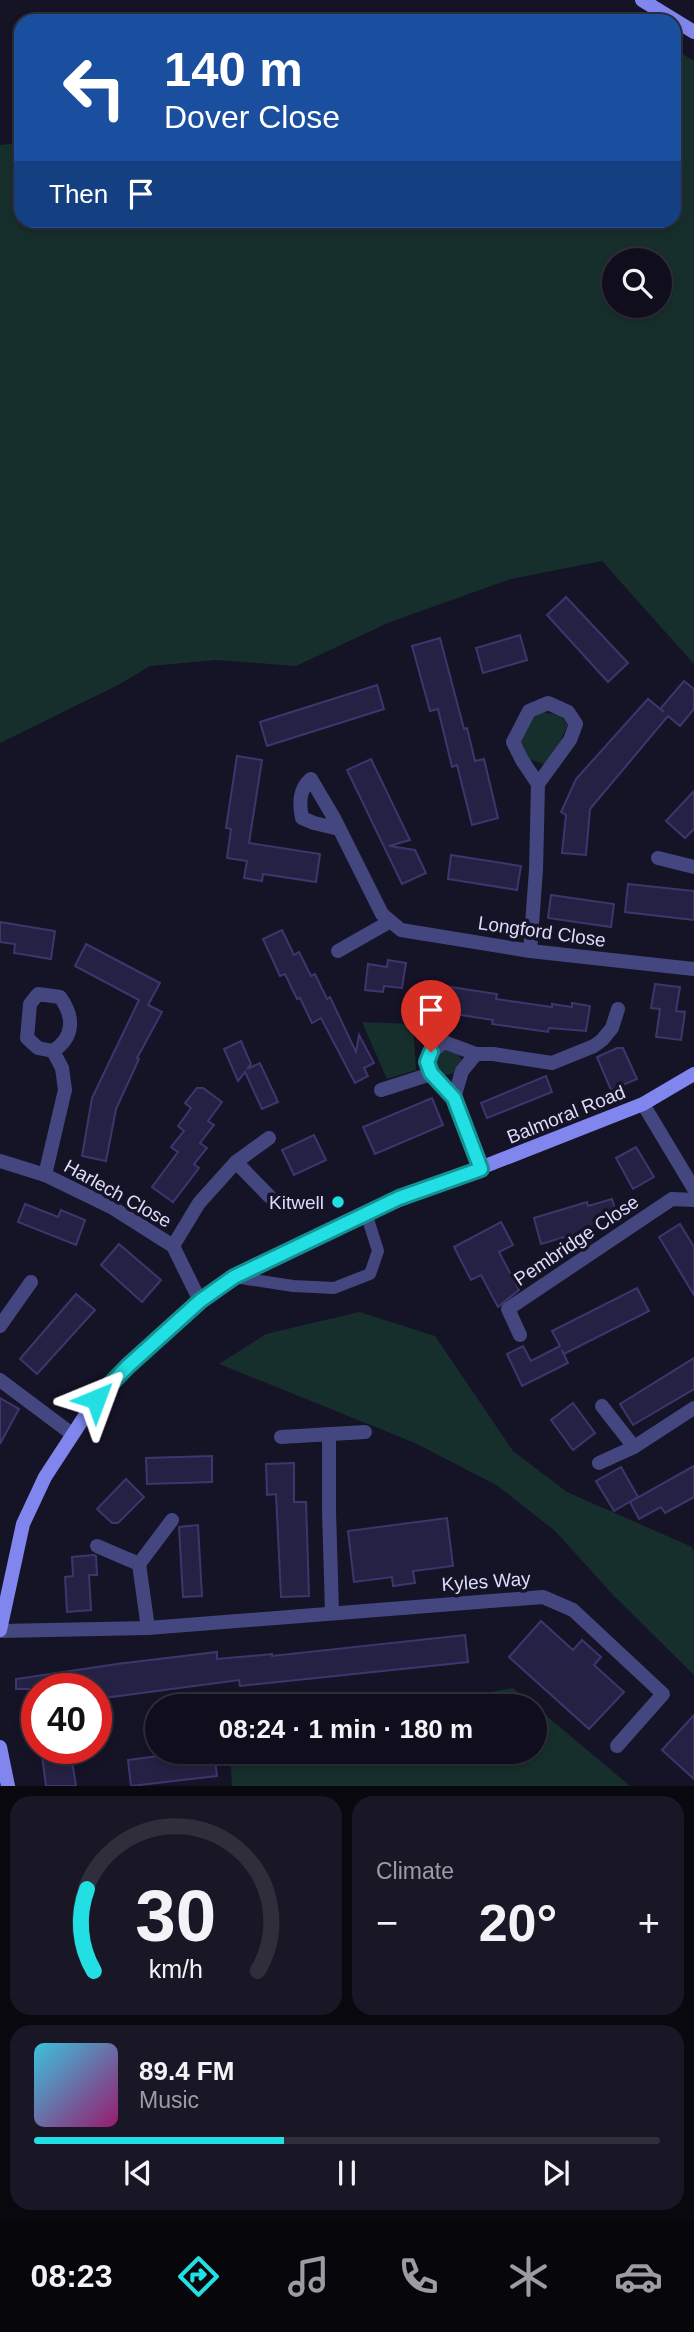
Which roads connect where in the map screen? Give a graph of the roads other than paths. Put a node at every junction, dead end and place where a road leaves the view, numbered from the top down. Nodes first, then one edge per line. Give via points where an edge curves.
1 (642, 0) edge
2 (665, 14) edge
3 (538, 784) junction
4 (339, 829) dead end
5 (658, 858) dead end
6 (694, 867) edge
7 (389, 922) junction
8 (338, 951) dead end
9 (530, 951) junction
10 (694, 969) edge
11 (618, 1009) dead end
12 (53, 1051) dead end
13 (475, 1054) junction
14 (431, 1073) junction
15 (694, 1074) edge
16 (381, 1090) dead end
17 (454, 1098) junction
18 (643, 1104) junction
19 (270, 1138) dead end
20 (0, 1161) edge
21 (236, 1162) junction
22 (481, 1169) junction
23 (45, 1175) junction
24 (694, 1189) edge
25 (269, 1196) dead end
26 (694, 1200) edge
27 (366, 1213) junction
28 (173, 1246) junction
29 (234, 1277) junction
30 (31, 1282) dead end
31 (200, 1301) junction
32 (0, 1326) edge
33 (520, 1335) dead end
34 (0, 1380) edge
35 (602, 1406) dead end
36 (694, 1408) edge
37 (365, 1432) dead end
38 (72, 1434) junction
39 (330, 1434) junction
40 (281, 1437) dead end
41 (634, 1447) junction
42 (599, 1463) dead end
43 (172, 1520) dead end
44 (97, 1546) dead end
45 (139, 1564) junction
46 (332, 1612) junction
47 (148, 1628) junction
48 (0, 1631) edge
49 (617, 1746) dead end
50 (0, 1749) edge
51 (8, 1786) edge

1 - 2 street
3 - 3 street via 513,742 528,711 548,703 568,712 576,724
3 - 9 street
4 - 7 street
5 - 6 street
7 - 8 street
7 - 9 street, Longford Close via 401,930
9 - 10 street, Longford Close
11 - 13 street via 602,1040 552,1063
12 - 23 street, Harlech Close via 62,1068 65,1090
13 - 14 street via 444,1042 431,1052 427,1062
13 - 17 street via 462,1071
14 - 16 street
14 - 17 street
15 - 18 street, Balmoral Road
17 - 22 street
18 - 22 street, Balmoral Road
18 - 24 street
19 - 21 street, Harlech Close
20 - 23 street, Harlech Close
21 - 25 street
21 - 28 street, Harlech Close via 199,1203
22 - 27 street, Balmoral Road
23 - 28 street, Harlech Close via 113,1208
26 - 33 street, Pembridge Close via 672,1199 508,1309
27 - 29 street, Balmoral Road
27 - 29 lane via 377,1251 370,1274 334,1288
28 - 31 street, Harlech Close
29 - 31 street, Balmoral Road
30 - 32 street
31 - 38 street, Balmoral Road via 96,1399
34 - 38 street
35 - 41 street
36 - 41 street
37 - 39 street
38 - 48 street, Balmoral Road via 45,1476 23,1524
39 - 40 street
39 - 46 street
41 - 42 street
43 - 45 street
44 - 45 street
45 - 47 street
46 - 47 street, Kyles Way
46 - 49 street, Kyles Way via 543,1597 573,1610 663,1694
47 - 48 street, Kyles Way
50 - 51 street

